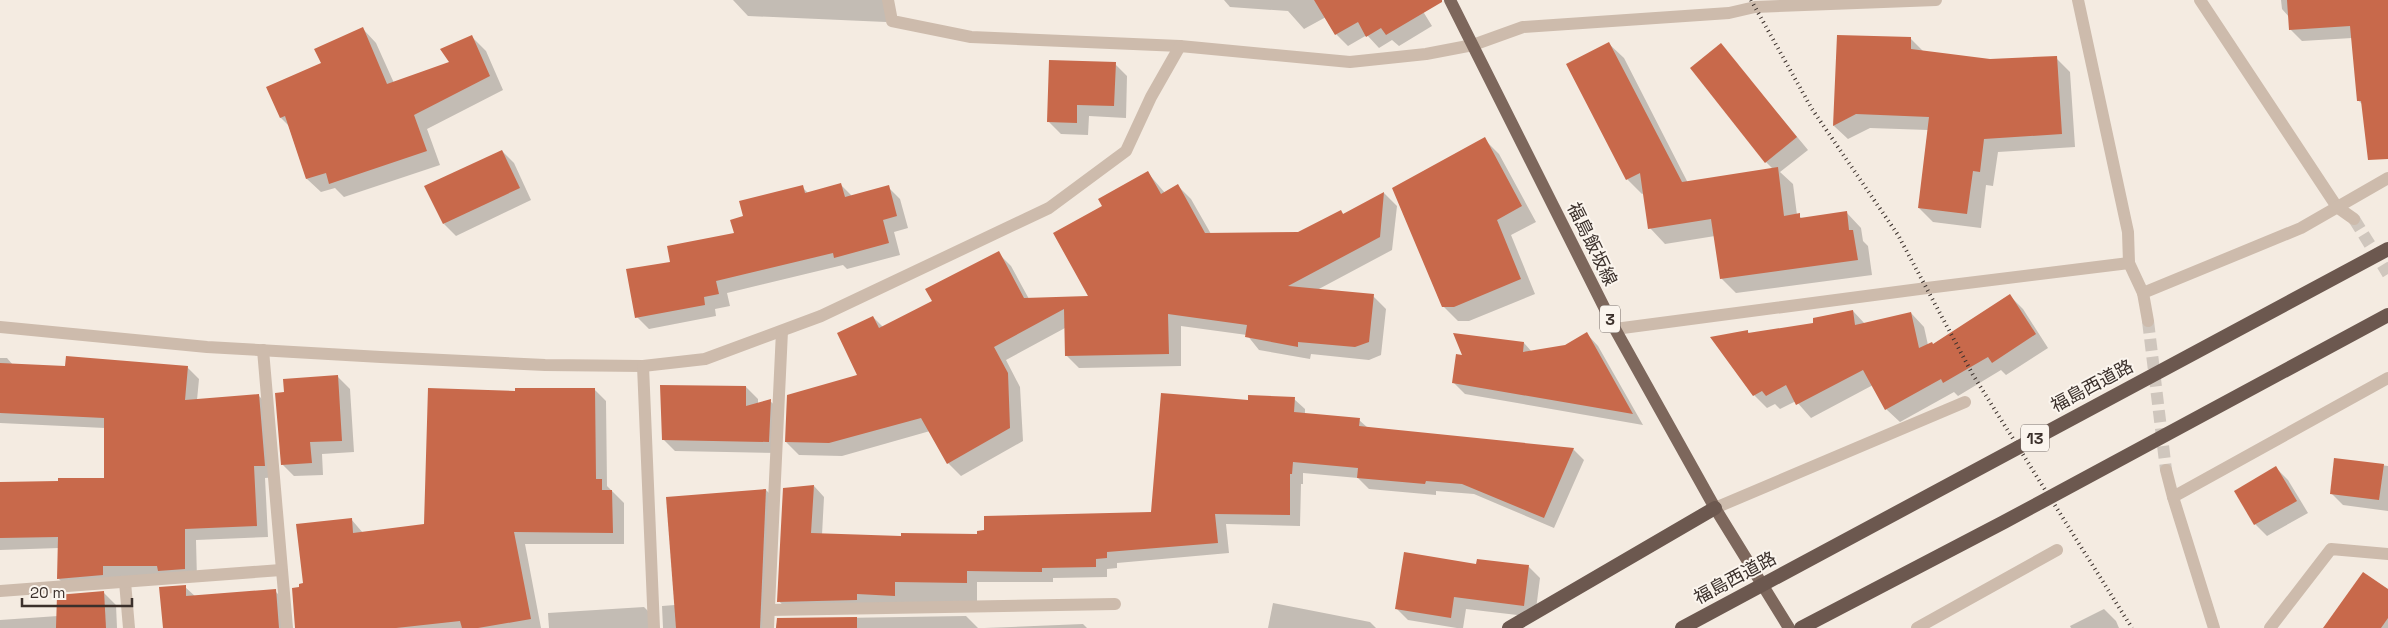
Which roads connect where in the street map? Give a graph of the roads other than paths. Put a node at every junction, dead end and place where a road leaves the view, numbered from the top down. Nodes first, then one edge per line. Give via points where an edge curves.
1 (888, 0) edge
2 (1450, 0) edge
3 (1936, 0) edge
4 (2078, 0) edge
5 (2200, 0) edge
6 (1908, 1) edge
7 (1473, 45) junction
8 (1180, 46) junction
9 (2388, 178) edge
10 (2337, 207) junction
11 (2354, 219) tunnel mouth
12 (2388, 249) edge
13 (2130, 264) junction
14 (2143, 293) junction
15 (2388, 315) edge
16 (2148, 321) tunnel mouth
17 (0, 327) edge
18 (1615, 329) junction
19 (782, 331) junction
20 (263, 350) junction
21 (643, 366) junction
22 (2388, 378) edge
23 (1965, 402) dead end
24 (2166, 470) tunnel mouth
25 (2173, 497) junction
26 (1715, 508) junction
27 (2057, 550) dead end
28 (2388, 554) edge
29 (282, 570) junction
30 (125, 582) junction
31 (0, 591) edge
32 (1115, 604) dead end
33 (769, 610) junction
34 (129, 628) edge
35 (287, 628) edge
36 (654, 628) edge
37 (768, 628) edge
38 (1509, 628) edge
39 (1682, 628) edge
40 (1789, 628) edge
41 (1802, 628) edge
42 (1918, 628) edge
43 (2214, 628) edge
44 (2270, 628) edge

1 - 8 street via 892,21 971,37
2 - 7 main road, 福島飯坂線 / 3
3 - 6 street
4 - 13 street via 2128,232
5 - 10 street
6 - 7 street via 1755,8 1728,13 1523,27
7 - 8 street via 1350,62
7 - 18 main road, 福島飯坂線 / 3
8 - 19 street via 1126,151 1049,208 821,316
9 - 10 street
10 - 11 street
10 - 14 street via 2301,228
12 - 39 highway, 福島西道路 / 13, bridge
13 - 14 street
13 - 18 street
14 - 16 street
15 - 41 highway, bridge
17 - 20 street
18 - 26 main road, 福島飯坂線 / 3
19 - 21 street via 705,359
19 - 33 street
20 - 21 street via 545,365
20 - 29 street
21 - 36 street
22 - 25 street
23 - 26 street
24 - 25 street
25 - 43 street
26 - 38 highway
26 - 40 main road, 福島飯坂線 / 3
27 - 42 street
28 - 44 street via 2331,549
29 - 30 street
29 - 35 street
30 - 31 street
30 - 34 street
32 - 33 street
33 - 37 street

